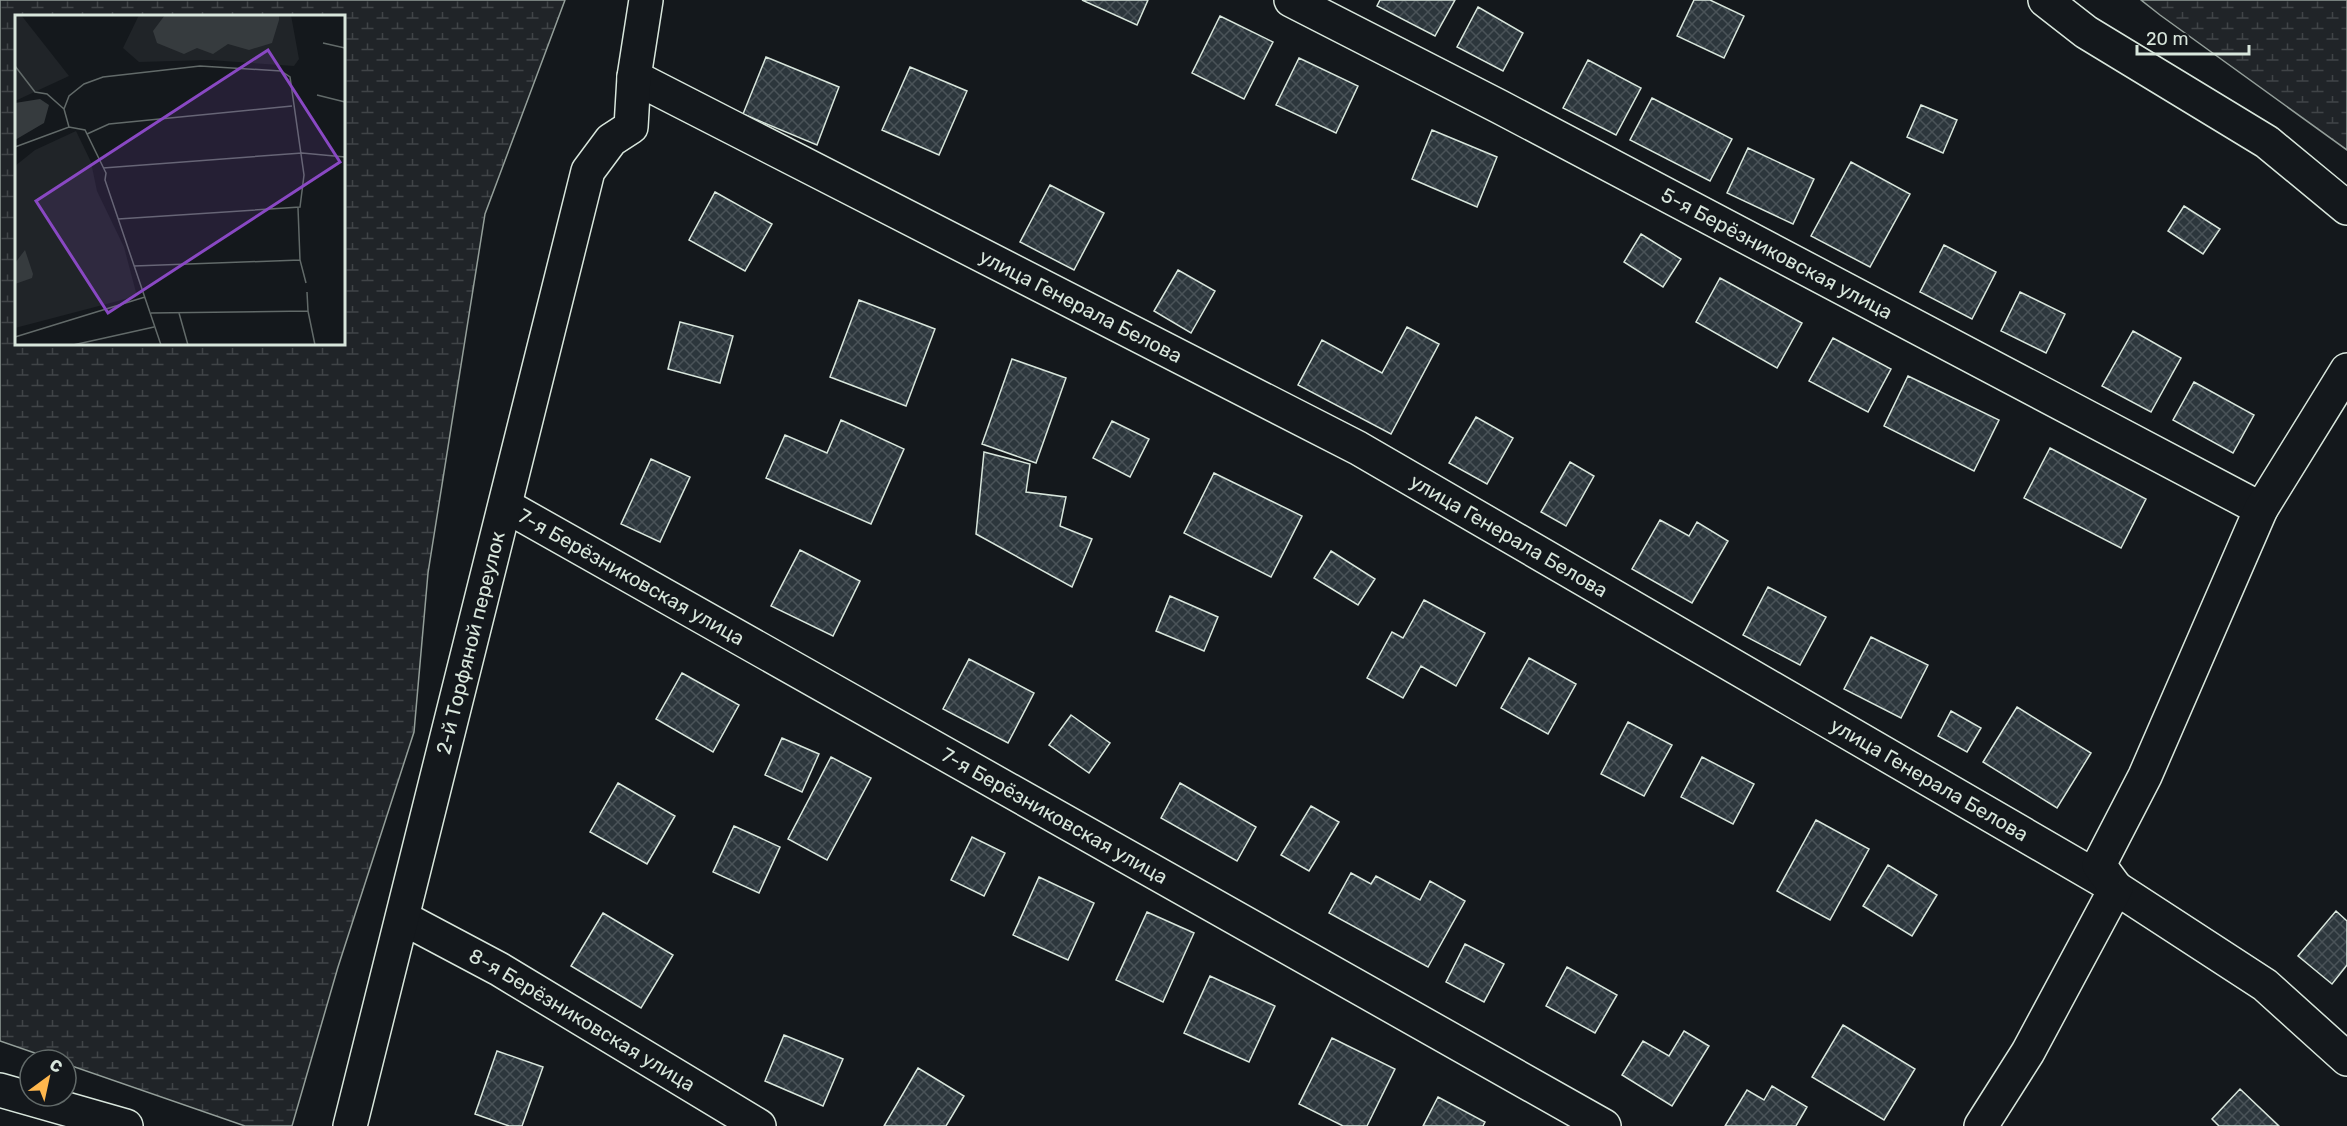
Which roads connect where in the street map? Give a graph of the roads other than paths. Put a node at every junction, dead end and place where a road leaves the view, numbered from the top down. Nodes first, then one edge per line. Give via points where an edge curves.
1 (646, 0) edge
2 (1291, 0) edge
3 (2045, 0) edge
4 (634, 76) junction
5 (2347, 208) edge
6 (2347, 370) edge
7 (506, 506) junction
8 (2261, 509) junction
9 (2116, 888) junction
10 (403, 918) junction
11 (2347, 1059) edge
12 (0, 1090) edge
13 (126, 1126) edge
14 (350, 1126) edge
15 (759, 1126) edge
16 (1604, 1126) edge
17 (1981, 1126) edge

1 - 4 street, 2-й Торфяной переулок
2 - 8 street, 5-я Берёзниковская улица
3 - 5 street via 2086,32 2267,142
4 - 7 street, 2-й Торфяной переулок via 631,127 611,140 588,171
4 - 9 street, улица Генерала Белова via 1358,448
6 - 8 street
7 - 10 street, 2-й Торфяной переулок
7 - 16 street, 7-я Берёзниковская улица
8 - 9 street via 2145,776 2099,865
9 - 11 street, улица Генерала Белова via 2265,985
9 - 17 street via 2028,1052
10 - 14 street, 2-й Торфяной переулок
10 - 15 street, 8-я Берёзниковская улица via 499,969
12 - 13 street

